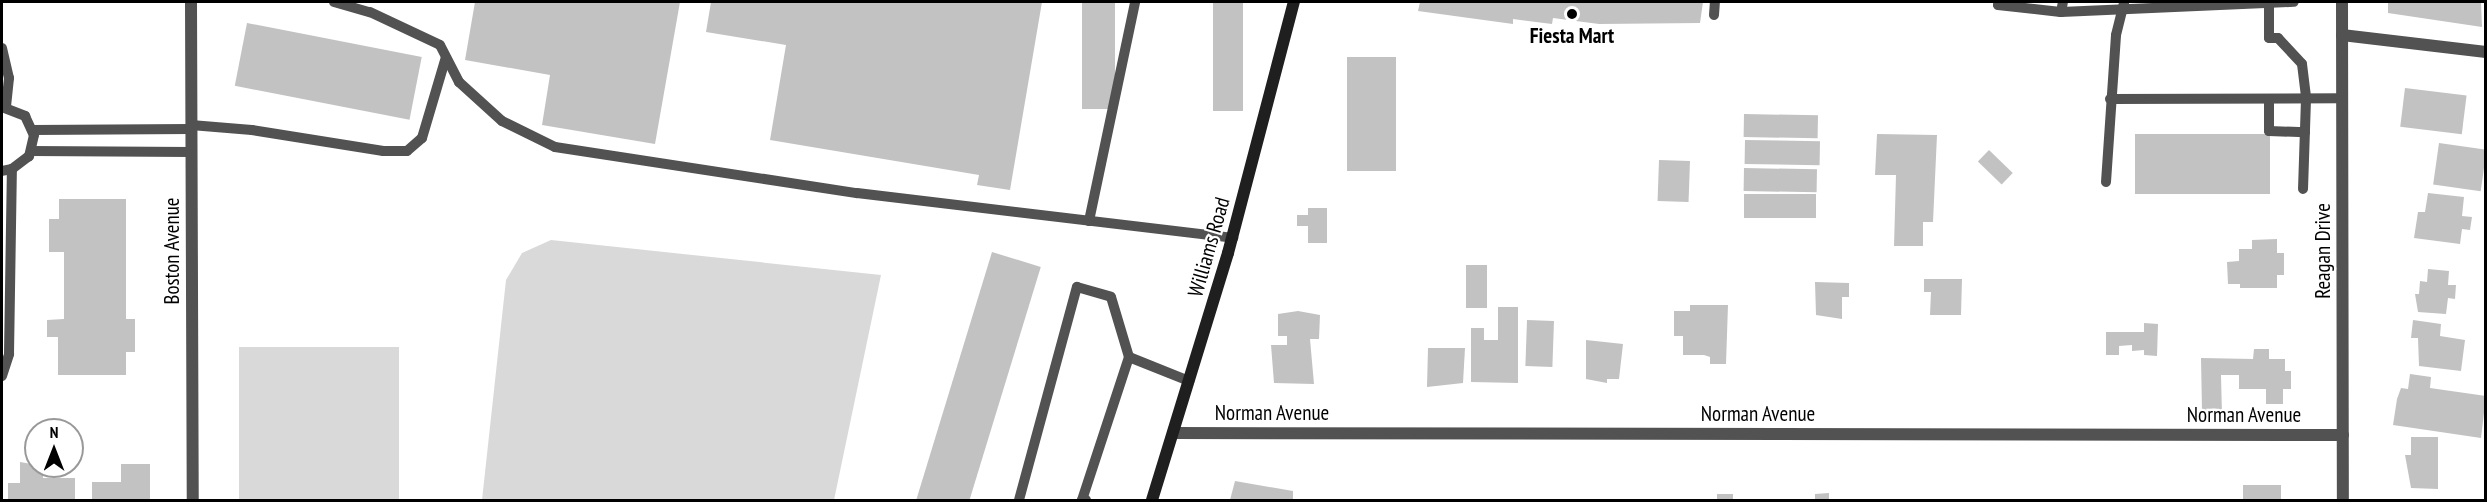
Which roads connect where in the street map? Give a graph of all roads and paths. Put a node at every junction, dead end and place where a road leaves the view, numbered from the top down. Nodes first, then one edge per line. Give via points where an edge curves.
1 (191, 2) edge
2 (333, 2) edge
3 (1135, 2) edge
4 (1294, 2) edge
5 (1715, 2) edge
6 (1999, 2) edge
7 (2269, 2) edge
8 (2295, 2) edge
9 (2342, 2) edge
10 (2123, 5) edge
11 (2062, 7) edge
12 (1714, 15) dead end
13 (2342, 35) junction
14 (2, 48) edge
15 (2486, 52) edge
16 (446, 57) junction
17 (2342, 98) junction
18 (2110, 99) junction
19 (2269, 99) junction
20 (2306, 99) junction
21 (4, 107) edge
22 (191, 127) junction
23 (32, 130) junction
24 (2305, 132) junction
25 (31, 151) junction
26 (191, 152) junction
27 (7, 170) edge
28 (2106, 182) dead end
29 (2303, 189) dead end
30 (1089, 221) junction
31 (1233, 238) junction
32 (1129, 357) junction
33 (2, 376) edge
34 (1189, 381) junction
35 (1173, 433) junction
36 (2343, 435) junction
37 (1084, 500) edge
38 (193, 501) edge
39 (1019, 501) edge
40 (1152, 501) edge
41 (2343, 501) edge

1 - 22 street, Boston Avenue
2 - 16 lane via 370,12 440,45
3 - 30 lane
4 - 31 street, Williams Road
5 - 12 lane
6 - 11 lane via 1998,5
7 - 8 lane
7 - 10 lane
7 - 20 lane via 2269,38 2278,38 2302,64
9 - 13 street, Reagan Drive
10 - 11 lane
10 - 18 lane
13 - 15 street
13 - 17 street, Reagan Drive
14 - 21 lane via 9,78
16 - 22 lane via 422,138 407,151 383,151 252,130
16 - 30 lane via 459,82 502,121 555,147 857,194
17 - 20 lane
17 - 36 street, Reagan Drive
18 - 19 lane
18 - 28 lane
19 - 20 lane
19 - 24 lane via 2269,131
20 - 24 lane
21 - 23 lane via 25,116
22 - 23 lane
22 - 26 street, Boston Avenue
23 - 25 lane
24 - 29 lane
25 - 26 lane
25 - 27 lane
26 - 38 street, Boston Avenue
27 - 33 lane via 9,354
30 - 31 lane
31 - 34 street, Williams Road
32 - 34 lane
32 - 37 lane
32 - 39 lane via 1111,297 1077,287
34 - 35 street, Williams Road
35 - 36 street, Norman Avenue
35 - 40 street, Williams Road
36 - 41 street, Reagan Drive

